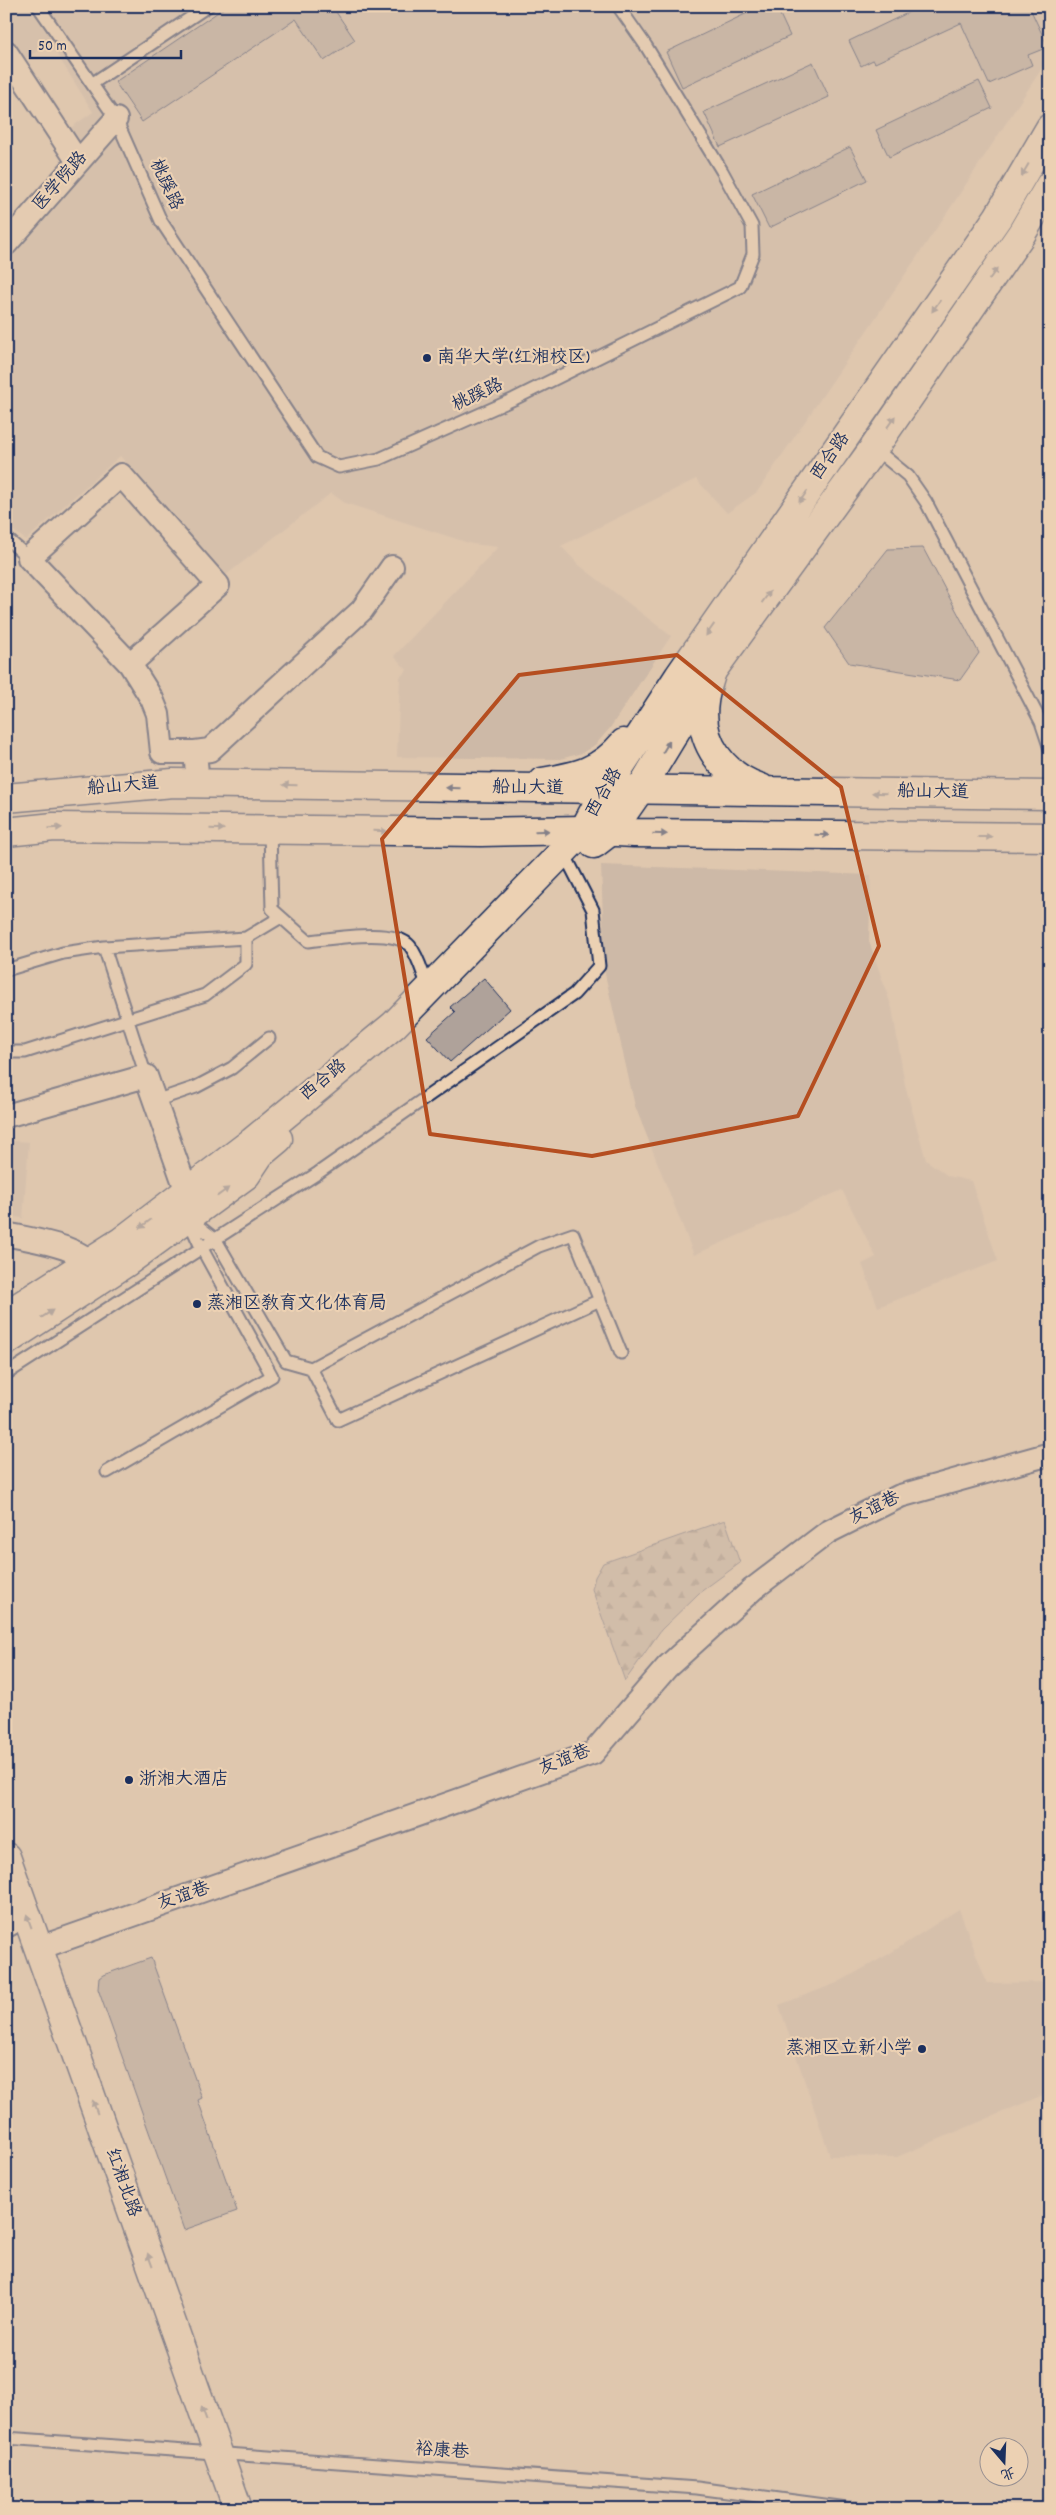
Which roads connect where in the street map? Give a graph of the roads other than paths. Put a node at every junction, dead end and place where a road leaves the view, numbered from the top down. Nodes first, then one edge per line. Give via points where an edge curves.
1 (38, 6) edge
2 (208, 6) edge
3 (618, 6) edge
4 (6, 52) edge
5 (93, 84) junction
6 (116, 119) junction
7 (1050, 128) edge
8 (78, 162) junction
9 (1050, 185) edge
10 (6, 244) edge
11 (874, 448) junction
12 (6, 538) edge
13 (29, 558) junction
14 (392, 567) dead end
15 (130, 664) junction
16 (712, 671) junction
17 (679, 676) junction
18 (1050, 749) edge
19 (195, 752) junction
20 (198, 783) junction
21 (502, 788) junction
22 (640, 788) junction
23 (605, 790) junction
24 (770, 791) junction
25 (1050, 794) edge
26 (6, 798) edge
27 (270, 830) junction
28 (584, 830) junction
29 (611, 831) junction
30 (6, 832) edge
31 (1050, 837) edge
32 (569, 863) junction
33 (281, 917) junction
34 (246, 938) junction
35 (104, 947) junction
36 (6, 970) edge
37 (429, 989) junction
38 (128, 1020) junction
39 (269, 1038) dead end
40 (6, 1052) edge
41 (146, 1076) junction
42 (155, 1102) junction
43 (6, 1116) edge
44 (183, 1204) junction
45 (6, 1234) edge
46 (216, 1240) junction
47 (202, 1249) junction
48 (99, 1268) junction
49 (600, 1300) junction
50 (6, 1315) edge
51 (6, 1341) edge
52 (621, 1352) dead end
53 (310, 1368) junction
54 (6, 1374) edge
55 (1050, 1454) edge
56 (108, 1472) dead end
57 (6, 1857) edge
58 (8, 1921) edge
59 (39, 1948) junction
60 (6, 2438) edge
61 (208, 2453) junction
62 (218, 2509) edge
63 (238, 2509) edge
64 (875, 2509) edge

1 - 5 lane, 桃蹊路
2 - 5 lane
3 - 6 lane, 桃蹊路 via 646,46 752,226 754,254 740,287 505,403 379,458 339,467 317,457 162,221
4 - 8 street
5 - 6 lane, 桃蹊路
6 - 8 street, 医学院路
7 -> 17 main road, 西合路 via 998,217
8 - 10 street, 医学院路
11 -> 9 main road, 西合路 via 1022,232
16 -> 11 main road, 西合路
11 - 18 lane via 908,476 926,502 1042,722
12 - 13 lane
13 - 15 street
13 - 15 street via 120,475 218,585
14 - 19 street via 362,610 210,750
15 - 19 street via 152,698 158,714 162,752
22 -> 16 main road, 西合路
16 - 24 main road via 704,702 704,727 709,743 717,759 730,773 746,784
17 - 21 main road via 605,764 574,777
17 - 23 main road, 西合路
19 - 20 street
21 -> 20 main road, 船山大道
20 - 26 main road, 船山大道
21 - 23 main road, 船山大道
22 - 23 main road, 船山大道
22 - 24 main road, 船山大道
22 - 29 main road, 西合路
23 - 28 main road, 西合路
25 -> 24 main road, 船山大道
27 -> 28 main road
30 -> 27 main road via 54,827
27 - 33 lane via 272,909
28 - 29 main road
28 - 37 main road, 西合路
29 -> 31 main road via 634,834
29 - 32 main road, 西合路
44 -> 32 main road, 西合路 via 246,1175 260,1154 405,1037 550,877
32 - 46 lane via 593,910 599,966 574,994 318,1174
33 - 34 lane
33 - 37 lane via 308,941 373,934 404,941 411,948
34 - 35 lane
34 - 38 lane via 246,964 205,995
35 - 36 lane via 62,953
35 - 38 lane
37 - 44 main road, 西合路 via 394,1025 252,1142
38 - 40 lane via 25,1052
38 - 41 lane
39 - 42 lane via 232,1068 196,1087
41 - 42 street
41 - 43 street
42 - 44 street
44 - 46 lane
44 - 47 lane
44 - 48 main road, 西合路
45 - 48 street via 63,1248
46 - 47 lane
46 - 53 lane via 286,1361
47 - 54 lane
47 - 56 lane via 272,1376
48 - 50 main road, 西合路
51 -> 48 main road, 西合路
49 - 52 lane
49 - 53 lane via 338,1420
49 - 53 lane via 573,1234 539,1246
55 - 59 street, 友谊巷 via 900,1496 828,1532 753,1589 667,1667 593,1753
59 -> 57 main road, 红湘北路
58 - 61 main road, 红湘北路
61 -> 59 main road, 红湘北路
60 - 61 lane, 裕康巷
61 - 62 main road, 红湘北路
61 - 63 main road, 红湘北路
61 - 64 lane, 裕康巷 via 697,2488

